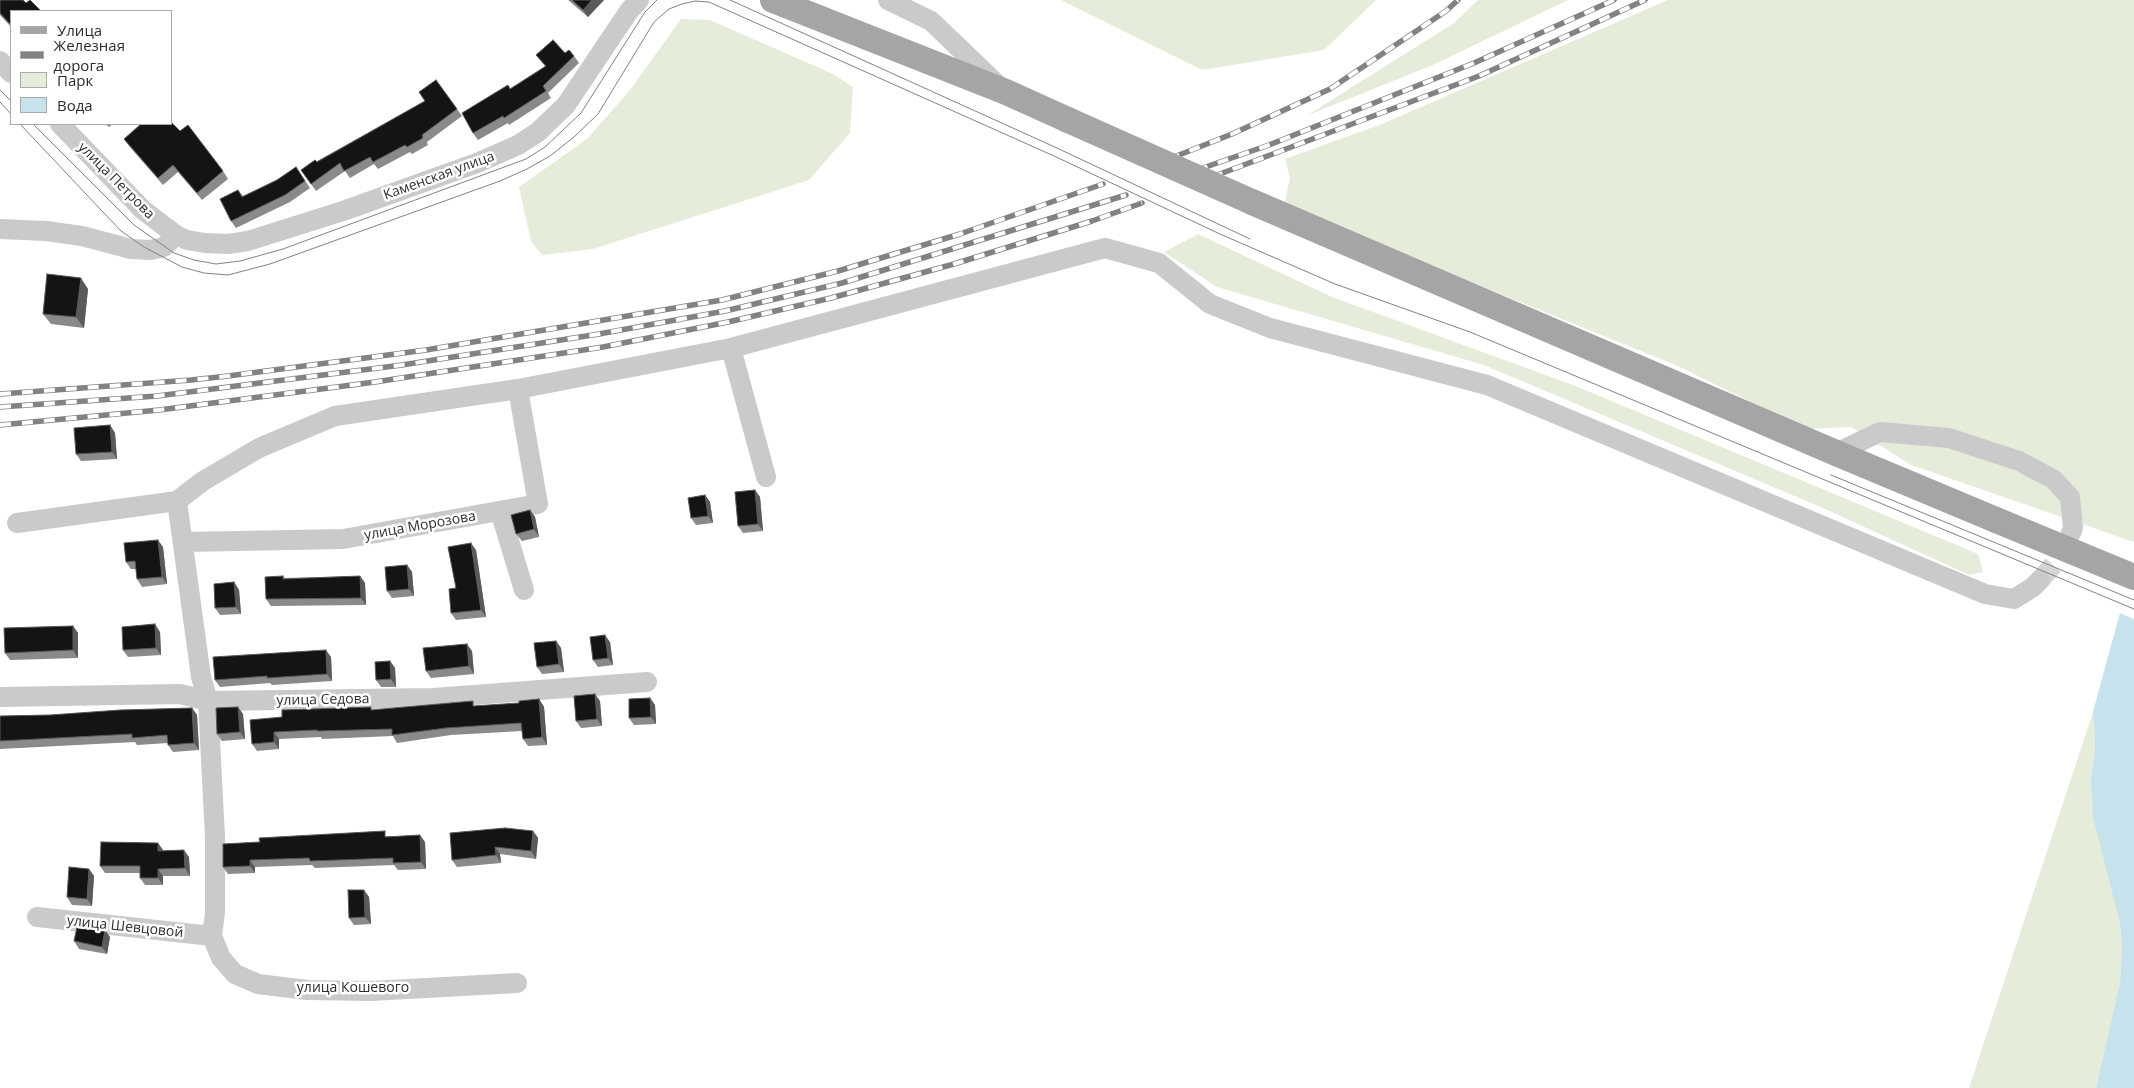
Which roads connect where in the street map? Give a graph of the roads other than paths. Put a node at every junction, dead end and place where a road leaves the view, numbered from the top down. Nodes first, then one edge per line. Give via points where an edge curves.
1 (639, 0) edge
2 (773, 0) edge
3 (888, 0) edge
4 (0, 62) edge
5 (10, 72) edge
6 (1006, 92) junction
7 (61, 125) edge
8 (0, 230) edge
9 (176, 235) junction
10 (731, 348) junction
11 (518, 389) junction
12 (1836, 453) junction
13 (766, 477) dead end
14 (176, 501) junction
15 (500, 511) junction
16 (17, 523) dead end
17 (2071, 533) tunnel mouth
18 (184, 542) junction
19 (2134, 577) edge
20 (2040, 580) tunnel mouth
21 (524, 590) dead end
22 (647, 682) dead end
23 (0, 697) edge
24 (208, 702) junction
25 (37, 917) dead end
26 (212, 936) junction
27 (517, 982) dead end

1 - 9 street, Каменская улица via 566,105 538,132 518,145 352,208 248,241 205,243
2 - 6 main road
3 - 6 street via 932,21
4 - 5 street
6 - 12 main road, bridge via 1252,202
7 - 9 street, улица Петрова via 143,210
8 - 9 street via 46,231 150,250 164,247
10 - 11 street
10 - 13 street
10 - 20 street via 1105,248 1158,263 1210,304 1270,328 1488,385 1985,594 2014,599
11 - 14 street via 335,416 259,448
11 - 15 street, улица Морозова via 538,504
12 - 17 street via 1880,432 1948,438 2019,461 2053,479 2070,498
12 - 19 main road, bridge
14 - 16 street
14 - 18 street
15 - 18 street, улица Морозова via 343,539
15 - 21 street
18 - 24 street
22 - 24 street, улица Седова via 432,698
23 - 24 street, улица Седова via 180,694
24 - 26 street via 214,837 215,913
25 - 26 street, улица Шевцовой
26 - 27 street, улица Кошевого via 221,958 235,974 258,984 371,992

